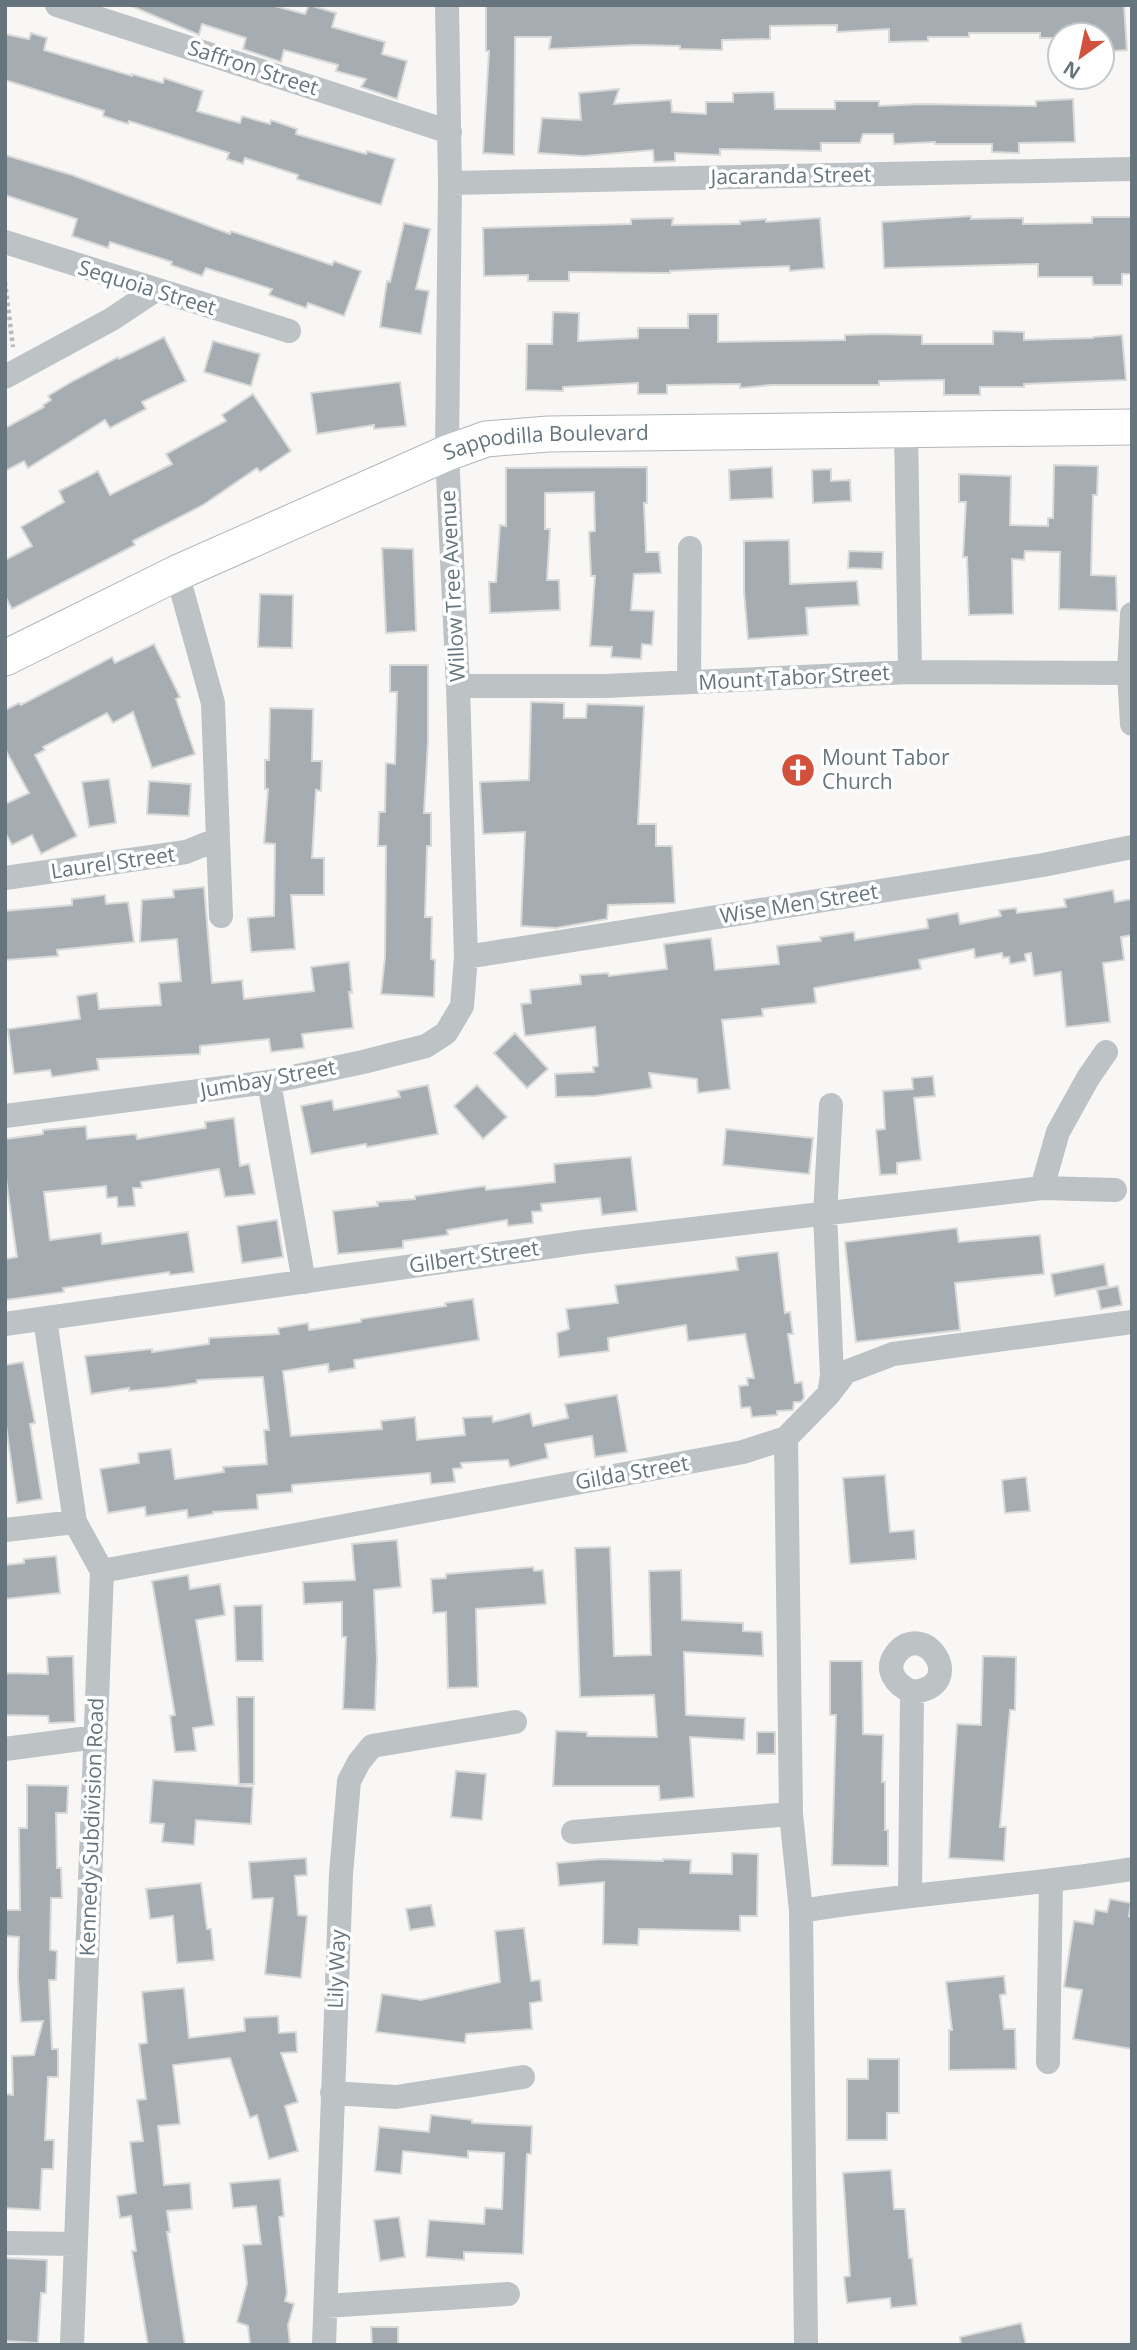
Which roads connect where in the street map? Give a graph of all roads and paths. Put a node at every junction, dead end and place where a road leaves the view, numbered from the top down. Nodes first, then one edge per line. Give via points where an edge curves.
1 (57, 5) edge
2 (447, 5) edge
3 (450, 132) junction
4 (1132, 169) edge
5 (450, 183) junction
6 (5, 243) edge
7 (5, 282) edge
8 (154, 291) junction
9 (289, 331) dead end
10 (11, 374) edge
11 (1132, 426) edge
12 (906, 429) junction
13 (447, 453) junction
14 (690, 548) dead end
15 (177, 573) junction
16 (1132, 614) edge
17 (5, 658) edge
18 (910, 673) junction
19 (1129, 673) junction
20 (689, 682) junction
21 (458, 686) junction
22 (1132, 724) edge
23 (218, 839) junction
24 (1132, 848) edge
25 (5, 878) edge
26 (221, 916) dead end
27 (466, 957) junction
28 (1106, 1052) dead end
29 (269, 1082) junction
30 (831, 1105) dead end
31 (5, 1116) edge
32 (1042, 1188) junction
33 (1115, 1189) dead end
34 (825, 1214) junction
35 (304, 1282) junction
36 (44, 1319) junction
37 (1132, 1322) edge
38 (5, 1324) edge
39 (829, 1394) junction
40 (786, 1438) junction
41 (75, 1521) junction
42 (5, 1530) edge
43 (102, 1571) junction
44 (912, 1692) dead end
45 (515, 1723) dead end
46 (96, 1737) junction
47 (5, 1749) edge
48 (790, 1814) junction
49 (573, 1832) dead end
50 (1132, 1869) edge
51 (1051, 1882) junction
52 (910, 1896) junction
53 (800, 1912) junction
54 (1048, 2062) dead end
55 (523, 2077) dead end
56 (332, 2093) junction
57 (5, 2244) edge
58 (76, 2244) junction
59 (508, 2294) dead end
60 (326, 2306) junction
61 (72, 2345) edge
62 (324, 2345) edge
63 (806, 2345) edge

1 - 3 street, Saffron Street
2 - 3 street, Willow Tree Avenue
3 - 5 street, Willow Tree Avenue
4 - 5 street, Jacaranda Street
5 - 13 street, Willow Tree Avenue
6 - 8 street, Sequoia Street
7 - 10 path
8 - 9 street, Sequoia Street
8 - 10 street
11 - 12 street, Sappodilla Boulevard
12 - 13 street, Sappodilla Boulevard via 548,434 486,439
12 - 18 street
13 - 15 street, Sappodilla Boulevard
13 - 21 street, Willow Tree Avenue
14 - 20 street
15 - 17 street, Sappodilla Boulevard
15 - 23 street via 213,703
16 - 19 street
18 - 19 street, Mount Tabor Street
18 - 20 street, Mount Tabor Street
19 - 22 street
20 - 21 street, Mount Tabor Street
21 - 27 street, Willow Tree Avenue
23 - 25 street, Laurel Street via 186,852
23 - 26 street
24 - 27 street, Wise Men Street
27 - 29 street, Jumbay Street via 462,1006 446,1033 426,1046
28 - 32 street via 1058,1132
29 - 31 street, Jumbay Street
29 - 35 street
30 - 34 street
32 - 33 street, Gilbert Street
32 - 34 street, Gilbert Street
34 - 35 street, Gilbert Street via 582,1242
34 - 39 street
35 - 36 street, Gilbert Street
36 - 38 street, Gilbert Street
36 - 41 street
37 - 39 street, Gilda Street via 893,1354 846,1372
39 - 40 street, Gilda Street
40 - 43 street, Gilda Street via 743,1452
40 - 48 street
41 - 42 street
41 - 43 street
43 - 46 street, Kennedy Subdivision Road
44 - 52 street
45 - 56 street, Lily Way via 372,1746 349,1781
46 - 47 street
46 - 58 street, Kennedy Subdivision Road
48 - 49 street
48 - 53 street
50 - 51 street
51 - 52 street
51 - 54 street
52 - 53 street
53 - 63 street
55 - 56 street via 396,2097
56 - 60 street, Lily Way
57 - 58 street
58 - 61 street, Kennedy Subdivision Road
59 - 60 street
60 - 62 street, Lily Way

